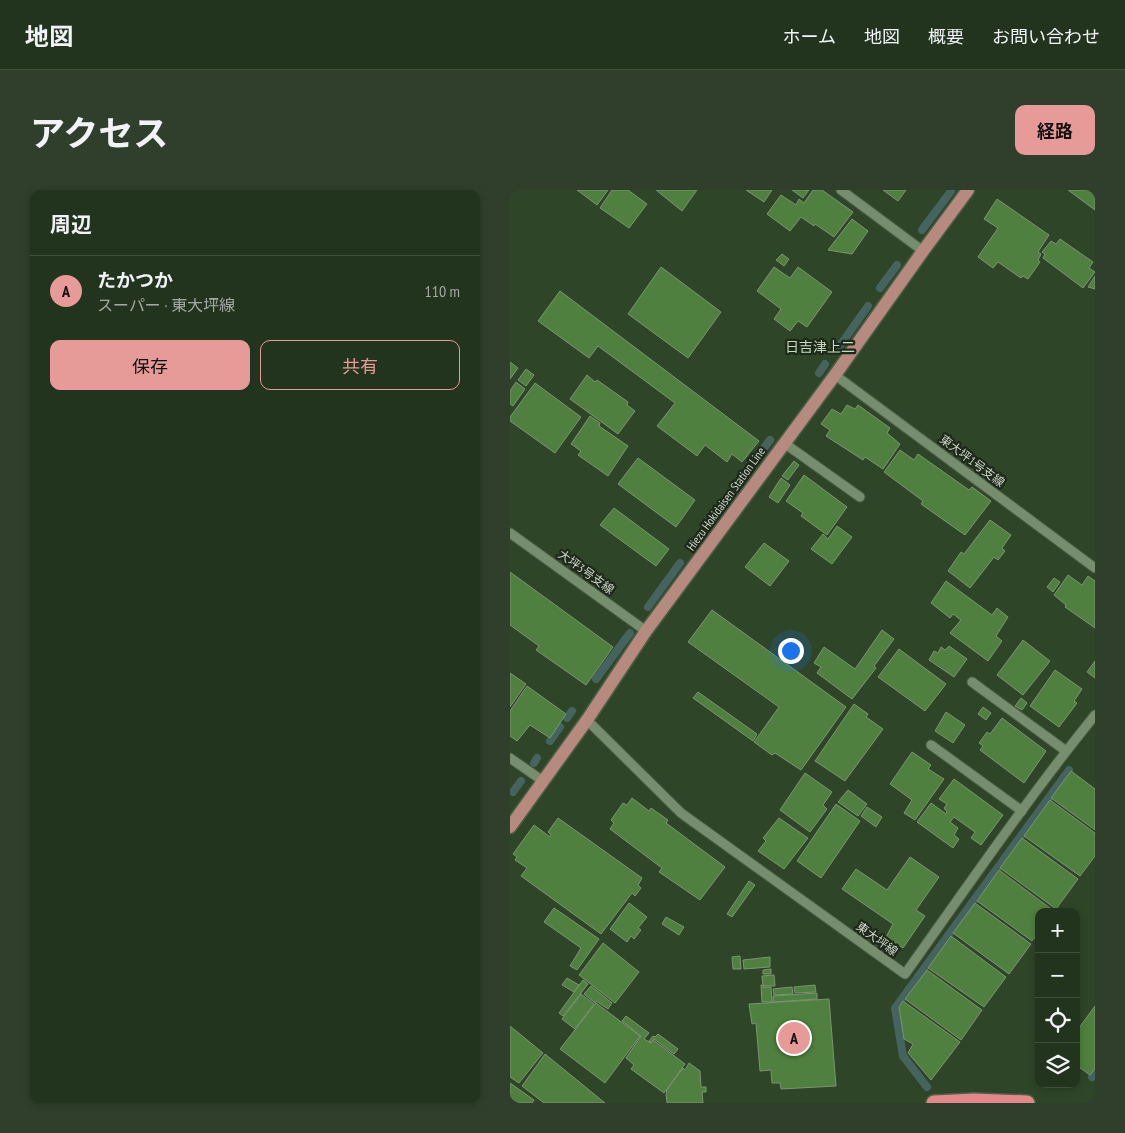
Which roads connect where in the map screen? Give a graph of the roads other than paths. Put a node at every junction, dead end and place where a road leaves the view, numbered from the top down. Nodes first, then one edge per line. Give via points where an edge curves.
1 (841, 190) edge
2 (968, 190) edge
3 (923, 251) junction
4 (835, 374) junction
5 (784, 443) junction
6 (860, 497) dead end
7 (510, 533) edge
8 (1095, 568) edge
9 (646, 631) junction
10 (972, 682) dead end
11 (1095, 715) edge
12 (587, 720) junction
13 (931, 745) dead end
14 (1066, 751) junction
15 (510, 758) edge
16 (543, 781) junction
17 (1022, 811) junction
18 (510, 827) edge
19 (934, 1103) edge
20 (1027, 1103) edge

1 - 3 street
2 - 3 main road, Hiezu Hokidaisen Station Line
3 - 4 main road, Hiezu Hokidaisen Station Line
4 - 5 main road, Hiezu Hokidaisen Station Line
4 - 8 street, 東大坪1号支線
5 - 6 street
5 - 9 main road, Hiezu Hokidaisen Station Line
7 - 9 street, 大坪3号支線
9 - 12 main road, Hiezu Hokidaisen Station Line
10 - 14 street
11 - 14 street, 東大坪線
12 - 16 main road, Hiezu Hokidaisen Station Line
12 - 17 street, 東大坪線 via 681,813 905,974
13 - 17 street
14 - 17 street, 東大坪線
15 - 16 street
16 - 18 main road, Hiezu Hokidaisen Station Line
19 - 20 highway

